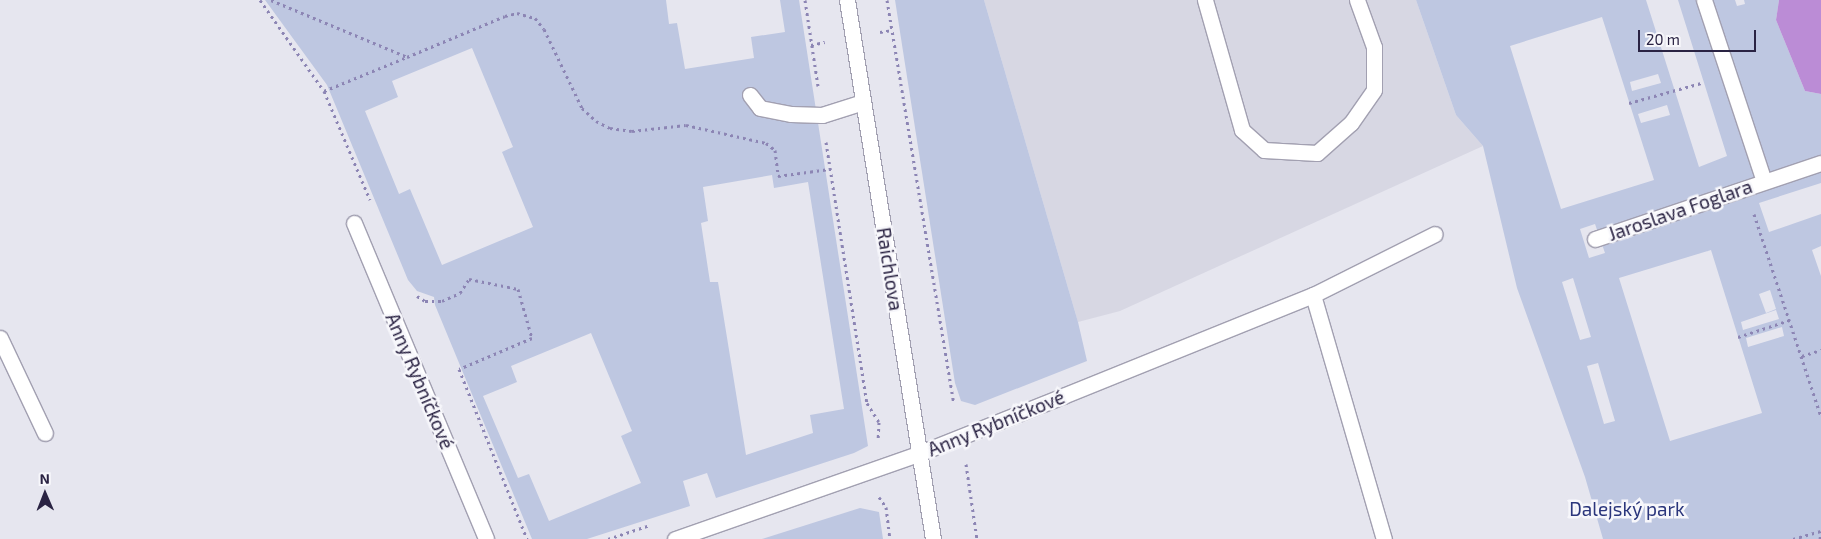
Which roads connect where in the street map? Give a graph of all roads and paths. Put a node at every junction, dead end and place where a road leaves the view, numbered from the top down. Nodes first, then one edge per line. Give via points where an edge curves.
1 (260, 0) edge
2 (271, 0) edge
3 (805, 0) edge
4 (847, 0) edge
5 (887, 0) edge
6 (1205, 0) edge
7 (1357, 0) edge
8 (1704, 0) edge
9 (407, 57) junction
10 (1730, 75) junction
11 (324, 91) junction
12 (750, 95) dead end
13 (863, 102) junction
14 (1629, 103) dead end
15 (822, 115) junction
16 (1821, 163) edge
17 (1764, 181) junction
18 (1745, 188) junction
19 (371, 201) dead end
20 (354, 223) dead end
21 (1435, 234) dead end
22 (1595, 239) dead end
23 (410, 293) dead end
24 (1312, 295) junction
25 (1790, 320) junction
26 (1738, 337) dead end
27 (0, 338) edge
28 (1821, 350) edge
29 (1802, 356) junction
30 (954, 403) dead end
31 (1821, 416) edge
32 (45, 433) dead end
33 (877, 443) dead end
34 (920, 454) junction
35 (973, 459) dead end
36 (656, 523) dead end
37 (1821, 531) edge
38 (486, 539) edge
39 (527, 539) edge
40 (608, 539) edge
41 (675, 539) edge
42 (933, 539) edge
43 (977, 539) edge
44 (1384, 539) edge
45 (1792, 539) edge
46 (1820, 539) edge

1 - 11 path
2 - 9 path
3 - 15 path
4 - 13 street, Raichlova
5 - 30 path
6 - 7 street via 1242,130 1264,150 1317,153 1351,123 1374,90 1374,47
8 - 10 street, Jaroslava Foglara
9 - 11 path
9 - 33 path via 517,13 535,18 544,29 582,108 610,128 632,131 686,125 766,143 774,150 778,176 830,169 868,403 879,422
10 - 14 path
10 - 17 street, Jaroslava Foglara
11 - 19 path
12 - 15 street via 760,108
13 - 15 street
13 - 34 street, Raichlova
16 - 17 street, Jaroslava Foglara
17 - 18 street, Jaroslava Foglara
18 - 22 street, Jaroslava Foglara
18 - 25 path
20 - 38 street, Anny Rybníčkové
21 - 24 street, Anny Rybníčkové
23 - 39 path via 426,301 442,301 460,293 469,279 518,289 532,338 459,369
24 - 34 street, Anny Rybníčkové
24 - 44 street
25 - 26 path
25 - 29 path
27 - 32 street
28 - 29 path
29 - 31 path
34 - 41 street, Anny Rybníčkové
34 - 42 street, Raichlova
35 - 43 path via 966,463
36 - 40 path
37 - 45 path
37 - 46 path

